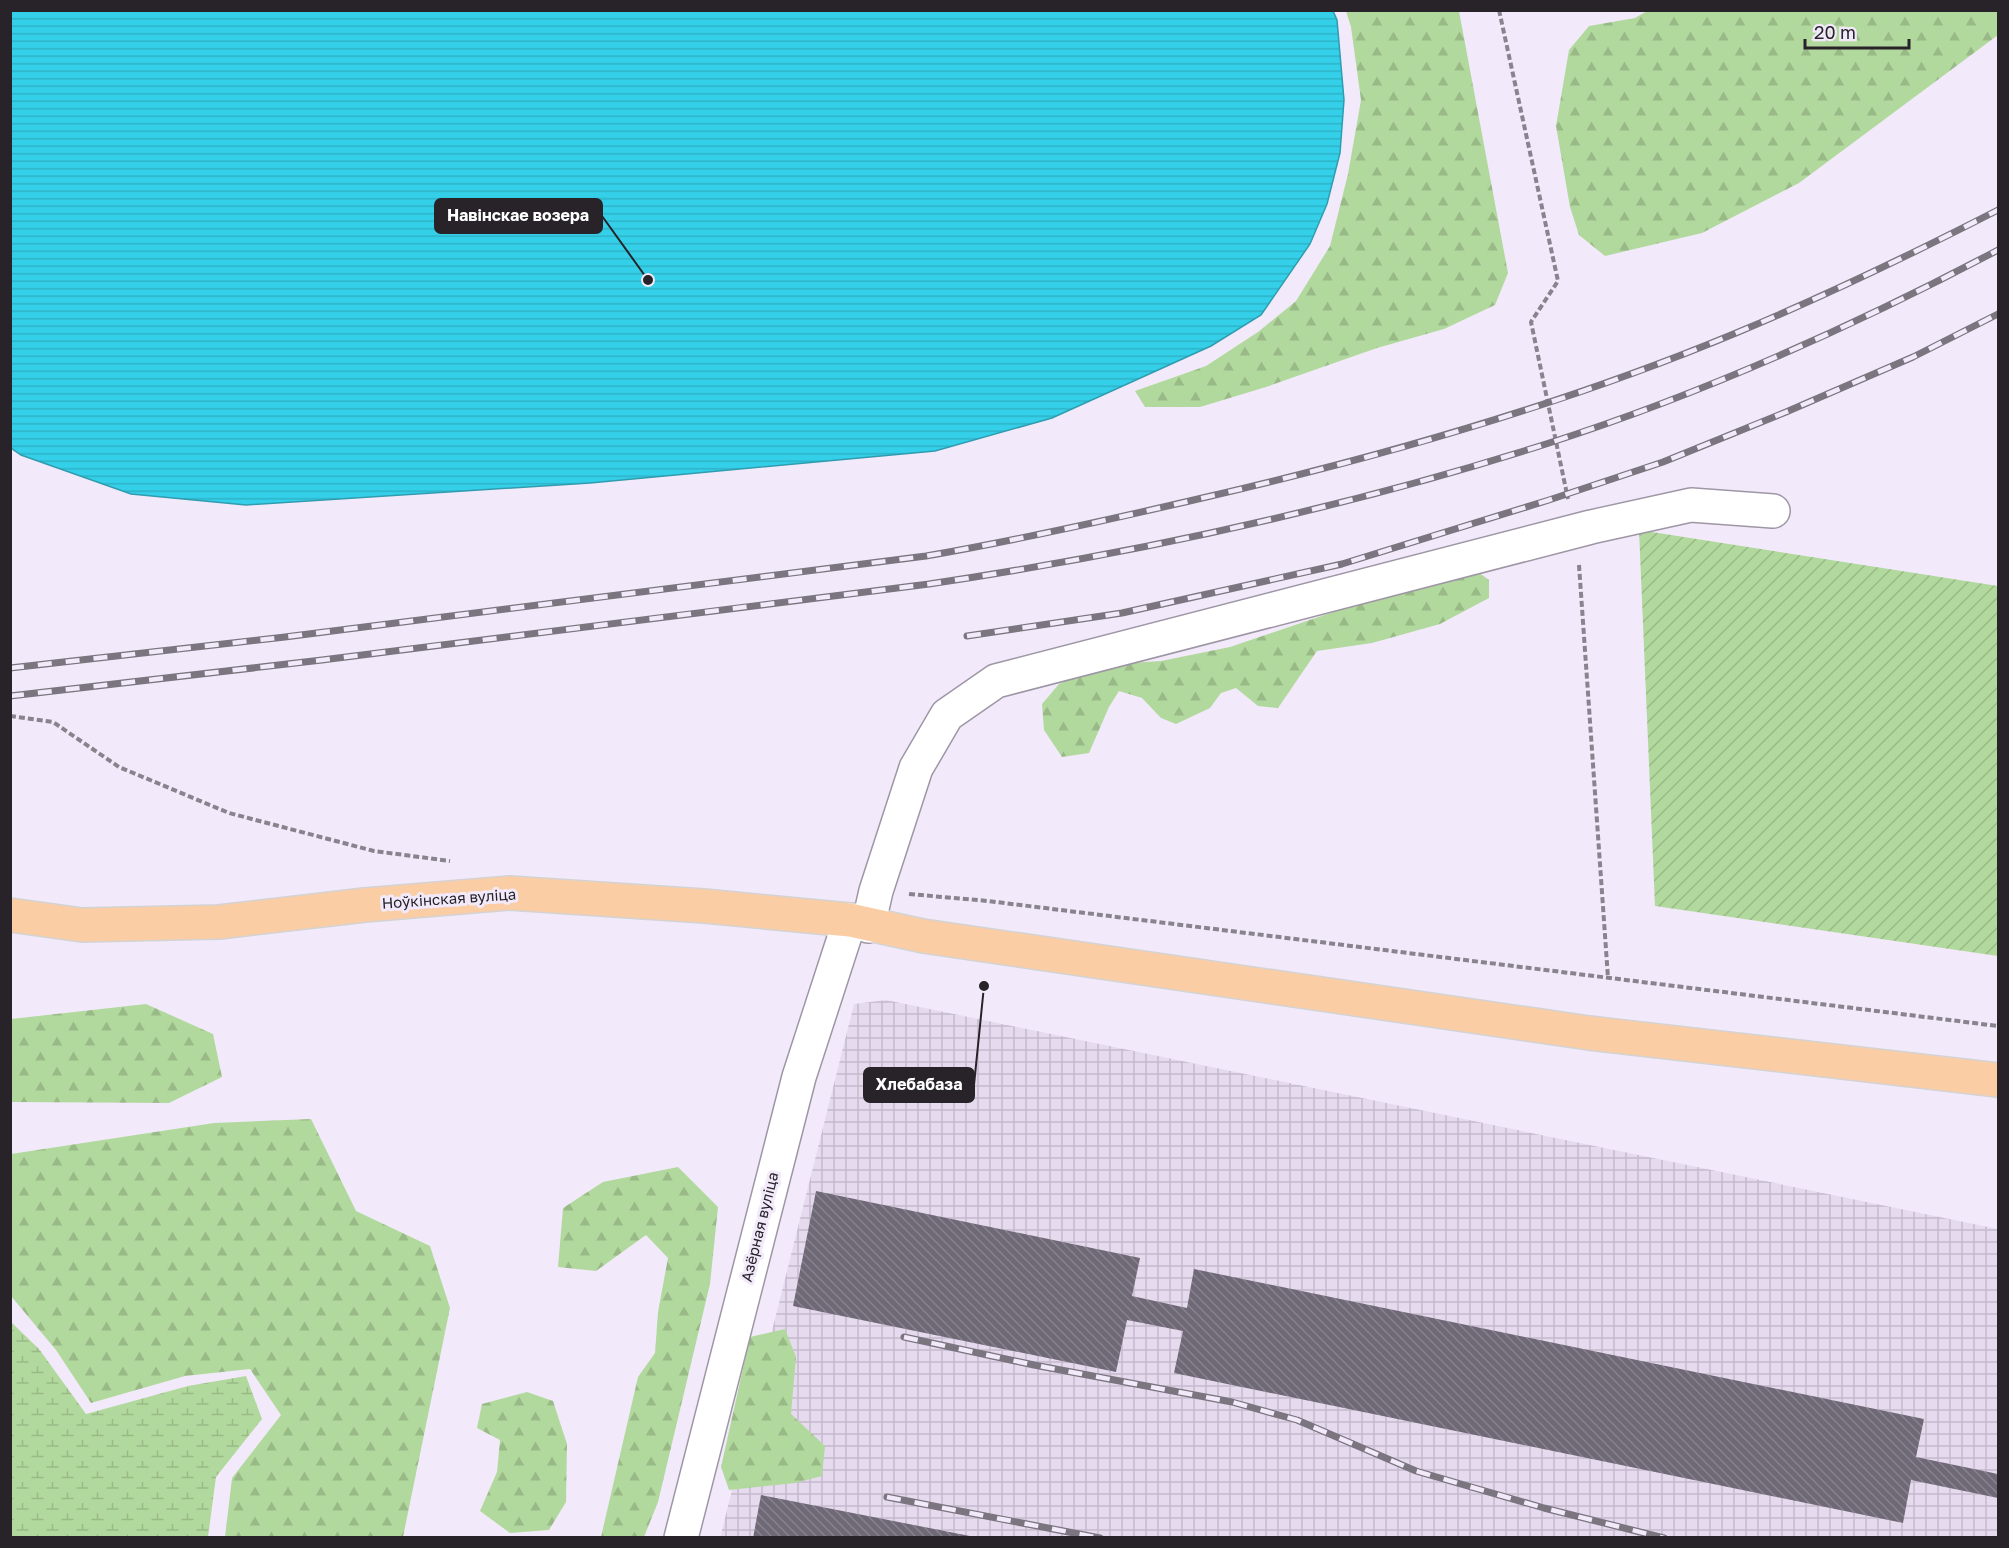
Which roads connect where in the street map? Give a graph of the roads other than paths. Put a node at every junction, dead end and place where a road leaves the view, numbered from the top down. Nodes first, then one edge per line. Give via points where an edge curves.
1 (1773, 511) dead end
2 (10, 915) edge
3 (859, 923) junction
4 (1998, 1080) edge
5 (681, 1538) edge

1 - 3 street, Азёрная вуліца via 1691,505 1613,522 996,681 947,715 916,768 876,891
2 - 3 main road, Ноўкінская вуліца via 82,925 219,922 510,893 704,906
3 - 4 main road, Ноўкінская вуліца via 923,936 1589,1033
3 - 5 street, Азёрная вуліца via 799,1077

